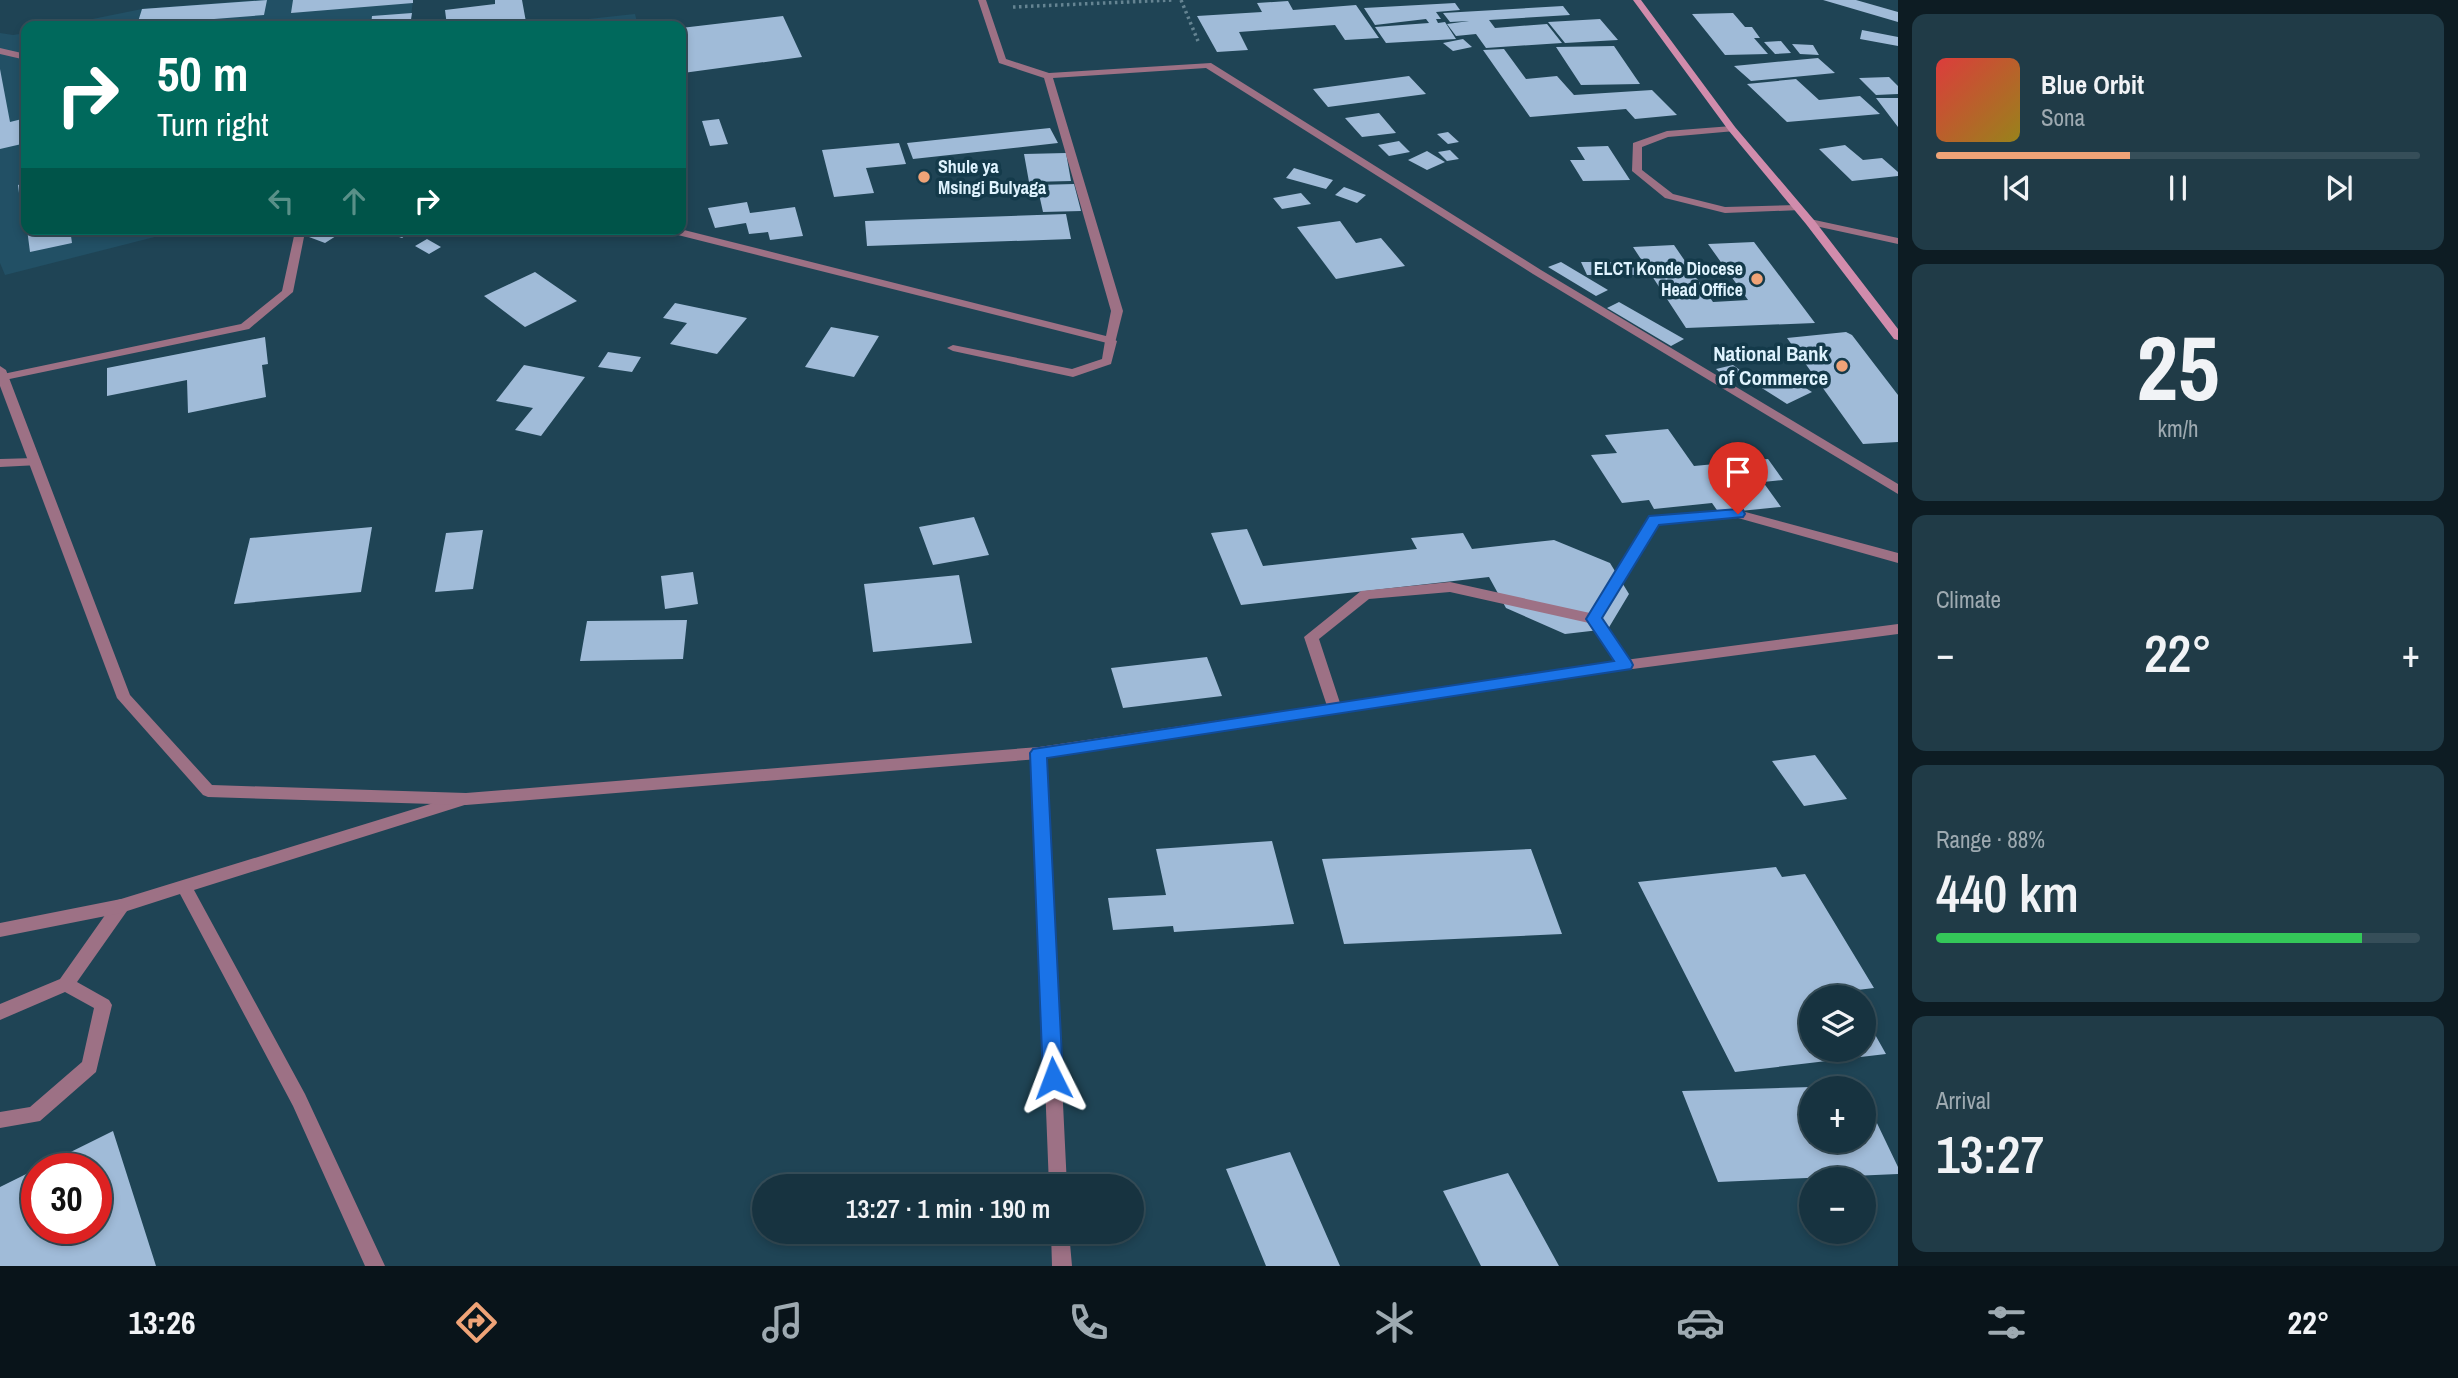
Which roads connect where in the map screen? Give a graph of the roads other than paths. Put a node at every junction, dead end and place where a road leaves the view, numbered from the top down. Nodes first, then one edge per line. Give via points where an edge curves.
1 (1637, 0) edge
2 (983, 4) edge
3 (0, 51) edge
4 (21, 56) edge
5 (1048, 76) junction
6 (1732, 129) junction
7 (1797, 208) junction
8 (1810, 222) junction
9 (686, 234) edge
10 (300, 235) edge
11 (1898, 241) edge
12 (1898, 337) edge
13 (1111, 341) junction
14 (953, 348) dead end
15 (1, 374) edge
16 (35, 462) junction
17 (0, 463) edge
18 (1898, 490) edge
19 (1898, 558) edge
20 (1594, 619) junction
21 (1898, 629) edge
22 (1625, 665) junction
23 (1335, 709) junction
24 (1039, 753) junction
25 (466, 799) junction
26 (184, 886) junction
27 (121, 906) junction
28 (0, 930) edge
29 (66, 984) junction
30 (0, 1012) edge
31 (0, 1119) edge
32 (1057, 1174) edge
33 (1061, 1244) edge
34 (375, 1266) edge
35 (1062, 1266) edge

1 - 6 main road
2 - 5 street via 1002,61
3 - 4 street
5 - 13 street via 1117,311
5 - 18 street via 1208,65 1537,272
6 - 7 main road
6 - 7 street via 1667,134 1637,145 1637,171 1670,197 1725,210
7 - 8 main road
8 - 11 street
8 - 12 main road
9 - 13 street
10 - 15 street via 287,292 245,327
13 - 14 street via 1107,361 1073,373
15 - 16 street
16 - 17 street
16 - 25 street via 124,698 208,791
19 - 20 street via 1738,514 1654,520
20 - 22 street
20 - 23 street via 1450,587 1366,594 1311,637
21 - 22 street
22 - 23 street
23 - 24 street
24 - 25 street
24 - 32 street
25 - 26 street
26 - 27 street
26 - 34 street via 299,1100
27 - 28 street
27 - 29 street
29 - 30 street
29 - 31 street via 103,1005 90,1066 34,1115
33 - 35 street

